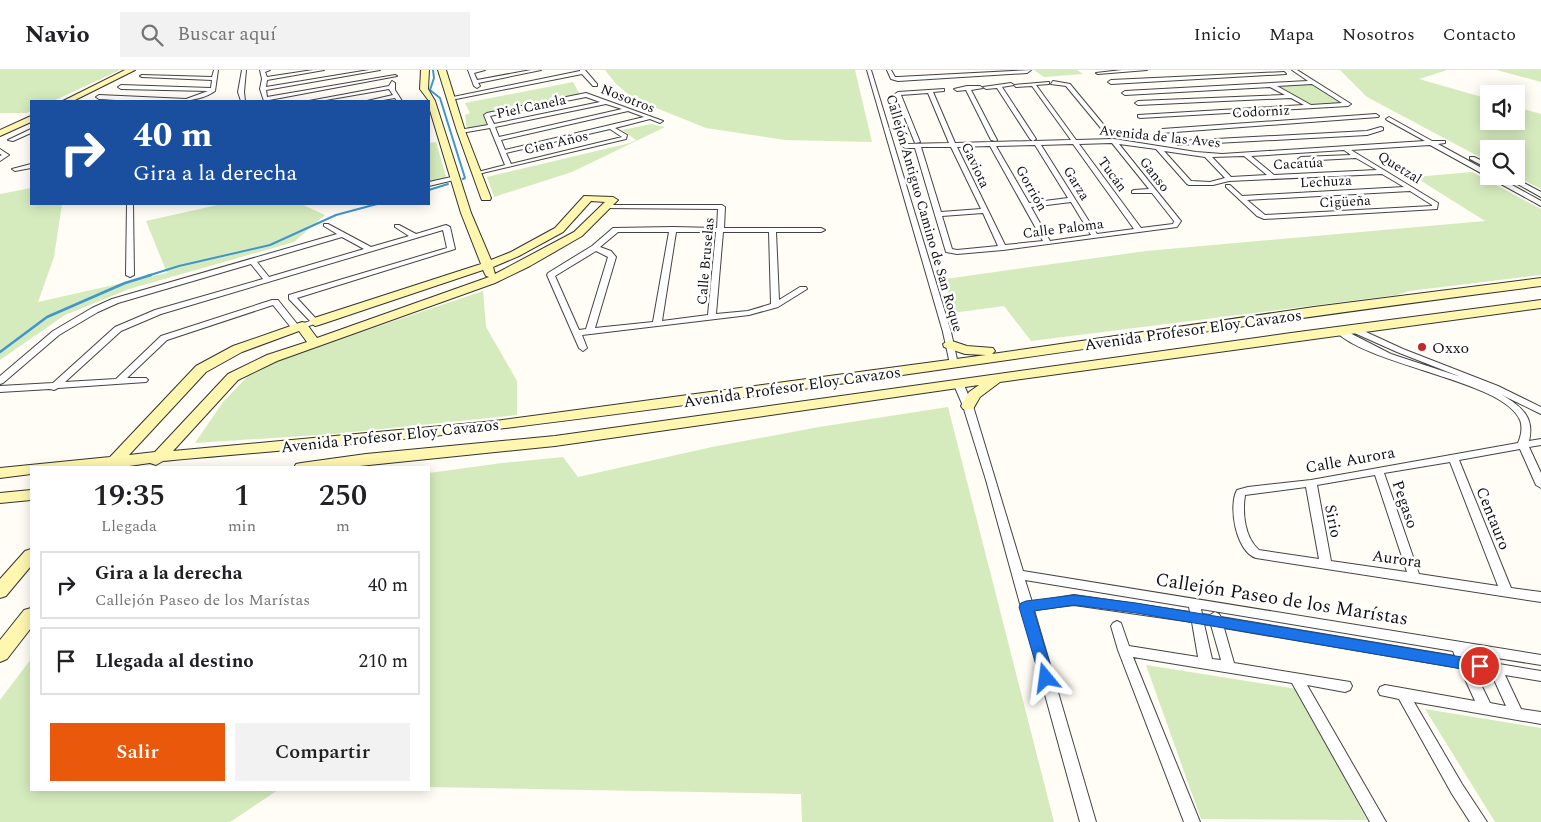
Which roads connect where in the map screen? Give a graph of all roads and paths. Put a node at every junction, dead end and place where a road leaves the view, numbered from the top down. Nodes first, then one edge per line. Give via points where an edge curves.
1 (131, 70) edge
2 (155, 70) edge
3 (216, 70) edge
4 (244, 70) edge
5 (268, 70) edge
6 (322, 70) edge
7 (378, 70) edge
8 (425, 70) edge
9 (442, 70) edge
10 (483, 70) edge
11 (539, 70) edge
12 (869, 70) edge
13 (890, 70) edge
14 (1145, 70) edge
15 (1220, 70) edge
16 (1262, 70) edge
17 (1294, 70) edge
18 (471, 71) edge
19 (583, 71) edge
20 (1028, 71) edge
21 (1096, 71) edge
22 (395, 73) edge
23 (1284, 73) dead end
24 (1268, 74) junction
25 (142, 76) junction
26 (1230, 76) junction
27 (214, 78) junction
28 (134, 79) dead end
29 (265, 79) junction
30 (476, 82) junction
31 (1314, 82) junction
32 (128, 83) dead end
33 (1033, 84) junction
34 (595, 85) dead end
35 (1115, 85) junction
36 (1271, 85) junction
37 (121, 86) junction
38 (999, 86) junction
39 (391, 87) junction
40 (967, 88) junction
41 (263, 89) junction
42 (957, 89) dead end
43 (213, 90) junction
44 (942, 90) dead end
45 (930, 91) junction
46 (480, 92) junction
47 (1124, 93) junction
48 (1292, 96) junction
49 (99, 97) junction
50 (451, 98) junction
51 (398, 99) edge
52 (69, 100) edge
53 (93, 100) edge
54 (164, 100) edge
55 (189, 100) edge
56 (243, 100) edge
57 (265, 100) edge
58 (318, 100) edge
59 (384, 100) edge
60 (430, 100) edge
61 (430, 101) edge
62 (606, 102) junction
63 (1138, 103) junction
64 (1311, 106) junction
65 (628, 110) junction
66 (1154, 115) junction
67 (1140, 116) dead end
68 (1376, 116) dead end
69 (649, 118) junction
70 (1362, 118) junction
71 (30, 119) edge
72 (660, 122) dead end
73 (492, 126) junction
74 (612, 128) junction
75 (30, 131) edge
76 (461, 131) junction
77 (0, 133) edge
78 (1367, 133) junction
79 (22, 135) junction
80 (30, 136) edge
81 (497, 139) junction
82 (1113, 139) junction
83 (1425, 139) junction
84 (11, 140) dead end
85 (1073, 140) junction
86 (1434, 140) junction
87 (1035, 141) junction
88 (994, 142) junction
89 (953, 143) junction
90 (1387, 143) junction
91 (904, 144) dead end
92 (917, 144) junction
93 (1178, 147) junction
94 (1158, 148) junction
95 (1346, 149) junction
96 (0, 151) edge
97 (503, 152) junction
98 (1284, 153) junction
99 (1246, 155) junction
100 (1208, 156) junction
101 (1358, 156) junction
102 (0, 159) edge
103 (1292, 159) junction
104 (1480, 162) edge
105 (1299, 164) dead end
106 (30, 166) edge
107 (509, 166) junction
108 (14, 169) dead end
109 (1305, 170) dead end
110 (1480, 170) edge
111 (1384, 172) junction
112 (1311, 175) junction
113 (477, 176) junction
114 (1273, 177) junction
115 (457, 180) junction
116 (1229, 183) junction
117 (430, 184) edge
118 (1506, 185) edge
119 (1523, 185) edge
120 (1412, 189) junction
121 (1152, 191) junction
122 (1134, 192) dead end
123 (1120, 194) dead end
124 (1113, 195) junction
125 (1541, 195) edge
126 (486, 198) dead end
127 (1241, 198) junction
128 (1072, 200) junction
129 (609, 203) junction
130 (1541, 204) edge
131 (130, 205) edge
132 (1027, 205) junction
133 (1433, 209) joint
134 (984, 211) junction
135 (940, 214) junction
136 (1178, 221) joint
137 (326, 226) dead end
138 (397, 226) dead end
139 (673, 229) junction
140 (720, 229) junction
141 (772, 230) junction
142 (821, 230) dead end
143 (1139, 230) junction
144 (341, 235) junction
145 (415, 236) junction
146 (1095, 236) junction
147 (1048, 243) junction
148 (594, 248) junction
149 (1003, 248) junction
150 (370, 249) junction
151 (252, 260) junction
152 (488, 265) junction
153 (130, 275) dead end
154 (268, 280) junction
155 (491, 281) junction
156 (1541, 282) edge
157 (802, 289) dead end
158 (292, 297) junction
159 (275, 302) junction
160 (1541, 304) edge
161 (775, 305) junction
162 (712, 317) junction
163 (658, 323) junction
164 (304, 325) junction
165 (1353, 329) junction
166 (590, 331) junction
167 (1339, 331) junction
168 (576, 333) junction
169 (314, 343) junction
170 (949, 344) junction
171 (1069, 346) junction
172 (583, 348) dead end
173 (1039, 351) junction
174 (954, 364) junction
175 (1447, 373) junction
176 (911, 375) junction
177 (946, 377) junction
178 (999, 379) junction
179 (143, 380) dead end
180 (0, 381) edge
181 (119, 381) junction
182 (959, 385) junction
183 (54, 387) junction
184 (0, 389) edge
185 (1520, 399) junction
186 (1508, 403) junction
187 (826, 404) junction
188 (968, 406) junction
189 (1541, 411) edge
190 (1541, 442) edge
191 (1523, 444) junction
192 (1453, 457) junction
193 (154, 462) edge
194 (112, 464) edge
195 (76, 466) edge
196 (315, 466) edge
197 (30, 469) edge
198 (1378, 470) junction
199 (0, 472) edge
200 (1311, 483) junction
201 (1541, 485) edge
202 (30, 495) edge
203 (0, 498) edge
204 (1250, 550) joint
205 (30, 556) edge
206 (1326, 565) junction
207 (1017, 574) junction
208 (1414, 577) junction
209 (0, 591) edge
210 (1506, 591) junction
211 (1541, 597) edge
212 (1194, 603) junction
213 (1213, 606) junction
214 (1026, 607) junction
215 (30, 616) edge
216 (1196, 619) junction
217 (1216, 622) junction
218 (1117, 626) dead end
219 (1457, 646) junction
220 (1124, 650) junction
221 (1487, 651) junction
222 (0, 654) edge
223 (1541, 660) edge
224 (1206, 663) junction
225 (1466, 664) junction
226 (1229, 667) junction
227 (1494, 668) junction
228 (1541, 676) edge
229 (1296, 678) junction
230 (1345, 686) dead end
231 (1385, 691) dead end
232 (1404, 694) junction
233 (1485, 708) junction
234 (1516, 713) junction
235 (1541, 718) edge
236 (1088, 822) edge
237 (1192, 822) edge
238 (1378, 822) edge
239 (1480, 822) edge

1 - 52 main road
2 - 25 street
3 - 27 street
4 - 56 street
5 - 29 street via 262,71
6 - 29 street
7 - 41 street
8 - 60 main road via 424,89
9 - 50 main road
10 - 18 street
11 - 30 street
12 - 170 street, Callejón Antiguo Camino de San Roque
13 - 20 street via 894,78
14 - 21 street
15 - 26 street
16 - 24 street
17 - 31 street
18 - 30 street
19 - 34 street
19 - 46 street
21 - 35 street
22 - 39 street
22 - 57 street
23 - 24 street
24 - 26 street
25 - 27 street
25 - 28 street
26 - 35 street
27 - 43 street
29 - 41 street
30 - 46 street
31 - 36 street
31 - 64 street via 1348,104
32 - 37 street
33 - 38 street
33 - 82 street, Ganso via 1068,85
33 - 85 street, Tucán
35 - 47 street
36 - 47 street
36 - 48 street
37 - 43 street
37 - 49 street
38 - 40 street
38 - 87 street, Garza
39 - 51 street
39 - 58 street
40 - 42 street
40 - 88 street, Gorrión
41 - 57 street
43 - 55 street
44 - 45 street
45 - 89 street, Gaviota
45 - 92 street via 898,94
46 - 50 street
47 - 63 street
48 - 63 street
48 - 64 street
49 - 53 street
49 - 54 street
50 - 76 main road
51 - 59 street
61 - 115 main road
62 - 65 street, Nosotros
62 - 73 street, Piel Canela
62 - 73 street, Nosotros via 581,95 487,115
63 - 66 street
64 - 66 street
65 - 69 street, Nosotros
65 - 81 street
66 - 67 street
68 - 70 street, Codorniz
69 - 72 street, Nosotros
69 - 74 street
70 - 78 street via 1380,129
70 - 93 street, Codorniz via 1162,131
71 - 77 main road
73 - 76 street, Piel Canela
73 - 81 street
74 - 97 street
74 - 107 street, Cien Años via 624,138
75 - 79 street
76 - 113 main road
78 - 90 street
78 - 93 street
79 - 80 street
79 - 84 street
81 - 97 street
82 - 85 street, Avenida de las Aves
82 - 93 street, Avenida de las Aves
82 - 94 street, Avenida de las Aves
82 - 121 street, Ganso
83 - 86 street
83 - 86 street via 1389,119 1398,118
83 - 90 street, Avenida de las Aves
85 - 87 street, Avenida de las Aves
85 - 124 street, Tucán
86 - 90 street, Avenida de las Aves
86 - 104 street, Avenida de las Aves
86 - 110 street
87 - 88 street, Avenida de las Aves
87 - 128 street, Garza
88 - 89 street, Avenida de las Aves
88 - 132 street, Gorrión
89 - 92 street, Avenida de las Aves
89 - 134 street, Gaviota
90 - 93 street, Avenida de las Aves via 1217,152
90 - 95 street, Avenida de las Aves
91 - 92 street, Avenida de las Aves
92 - 135 street
93 - 94 street, Avenida de las Aves
93 - 100 street, Avenida de las Aves
94 - 116 street, Cacatúa via 1189,183
95 - 98 street, Avenida de las Aves
95 - 101 street, Quetzal
96 - 102 street via 6,155
97 - 107 street
98 - 99 street, Avenida de las Aves
98 - 103 street
99 - 100 street, Avenida de las Aves
99 - 114 street
100 - 116 street
101 - 103 street
101 - 111 street, Quetzal
103 - 105 street
106 - 108 street
107 - 113 street, Cien Años
109 - 112 street
111 - 112 street, Cacatúa
111 - 120 street, Quetzal
112 - 114 street, Cacatúa
113 - 115 main road
113 - 126 main road
114 - 116 street, Cacatúa
115 - 117 street
115 - 152 main road via 466,213
116 - 127 street
118 - 130 street
119 - 125 street
120 - 127 street, Lechuza
120 - 133 street, Quetzal via 1436,204
121 - 122 street
121 - 136 street, Ganso
123 - 124 street
124 - 143 street, Tucán
127 - 133 street, Cigüeña via 1259,216 1266,217
128 - 132 street
128 - 146 street, Garza
129 - 140 street, Calle Bruselas via 632,208 647,205 722,207
129 - 152 main road via 588,198 553,234
129 - 155 main road via 578,234
131 - 153 street
132 - 147 street, Gorrión
134 - 135 street
134 - 149 street, Gaviota
135 - 149 street, Calle Paloma via 949,250
136 - 143 street, Calle Paloma via 1175,226
137 - 144 street
138 - 145 street
139 - 140 street
139 - 148 street via 616,230
139 - 163 street
140 - 141 street
140 - 162 street, Calle Bruselas
141 - 142 street
141 - 161 street
143 - 146 street, Calle Paloma
144 - 150 street
144 - 151 street
145 - 150 street
145 - 158 street via 446,226 451,248
146 - 147 street, Calle Paloma
147 - 149 street, Calle Paloma
148 - 166 street via 612,257
148 - 168 street via 551,275
150 - 154 street
151 - 154 street
151 - 180 street via 137,293 95,310 56,333
152 - 155 main road
152 - 164 main road
154 - 183 street via 130,323 110,335
155 - 169 main road
156 - 171 main road, Avenida Profesor Eloy Cavazos
157 - 161 street
158 - 159 street
158 - 164 street
159 - 164 street
159 - 181 street via 164,338
160 - 165 main road, Avenida Profesor Eloy Cavazos
161 - 162 street via 748,313
162 - 163 street
163 - 166 street
164 - 169 main road
164 - 194 main road via 232,350 201,369
165 - 167 main road, Avenida Profesor Eloy Cavazos
165 - 175 street
166 - 168 street
167 - 175 street via 1380,353
167 - 178 main road, Avenida Profesor Eloy Cavazos
168 - 172 street
169 - 193 main road via 272,358 234,377
170 - 171 main road via 979,352 1047,344
170 - 174 street, Callejón Antiguo Camino de San Roque
171 - 173 main road, Avenida Profesor Eloy Cavazos
173 - 174 main road, Avenida Profesor Eloy Cavazos
173 - 182 main road via 1031,360 971,369 960,375
174 - 176 main road, Avenida Profesor Eloy Cavazos
174 - 177 main road via 956,368
175 - 185 street via 1494,386
175 - 186 street
176 - 177 main road
176 - 187 main road
176 - 193 main road, Avenida Profesor Eloy Cavazos
177 - 182 main road
178 - 182 main road, Avenida Profesor Eloy Cavazos
178 - 188 main road via 974,395
179 - 181 street
181 - 183 street
182 - 187 main road, Avenida Profesor Eloy Cavazos
182 - 188 street
183 - 184 street
185 - 186 street
185 - 189 street
186 - 191 street via 1526,422 1528,430
187 - 196 main road, Avenida Profesor Eloy Cavazos via 555,441
188 - 207 street
190 - 191 street, Calle Aurora
191 - 192 street, Calle Aurora
191 - 201 street
192 - 198 street, Calle Aurora
192 - 210 street, Centauro
193 - 194 main road, Avenida Profesor Eloy Cavazos
194 - 195 main road, Avenida Profesor Eloy Cavazos
197 - 199 main road
198 - 200 street, Calle Aurora
198 - 208 street, Pegaso
200 - 204 street, Calle Aurora via 1241,494 1242,540
200 - 206 street, Sirio
202 - 203 main road
204 - 206 street, Aurora via 1264,556
205 - 209 main road
206 - 208 street, Aurora
207 - 212 street, Callejón Paseo de los Marístas
207 - 214 street
208 - 210 street, Aurora
210 - 211 street, Aurora
212 - 213 street, Callejón Paseo de los Marístas
212 - 216 street
213 - 217 street
213 - 219 street, Callejón Paseo de los Marístas
214 - 216 street, Callejón Paseo de los Marístas via 1074,600
214 - 236 street
215 - 222 main road
216 - 217 street, Callejón Paseo de los Marístas
216 - 224 street
217 - 225 street, Callejón Paseo de los Marístas
217 - 226 street
218 - 220 street
219 - 221 street, Callejón Paseo de los Marístas
219 - 225 street
220 - 224 street
220 - 237 street
221 - 223 street, Callejón Paseo de los Marístas
221 - 227 street
224 - 226 street
225 - 227 street, Callejón Paseo de los Marístas
225 - 233 street
226 - 229 street
227 - 228 street, Callejón Paseo de los Marístas
227 - 234 street
229 - 230 street
229 - 238 street
231 - 232 street
232 - 233 street
232 - 239 street via 1457,789
233 - 234 street
234 - 235 street

